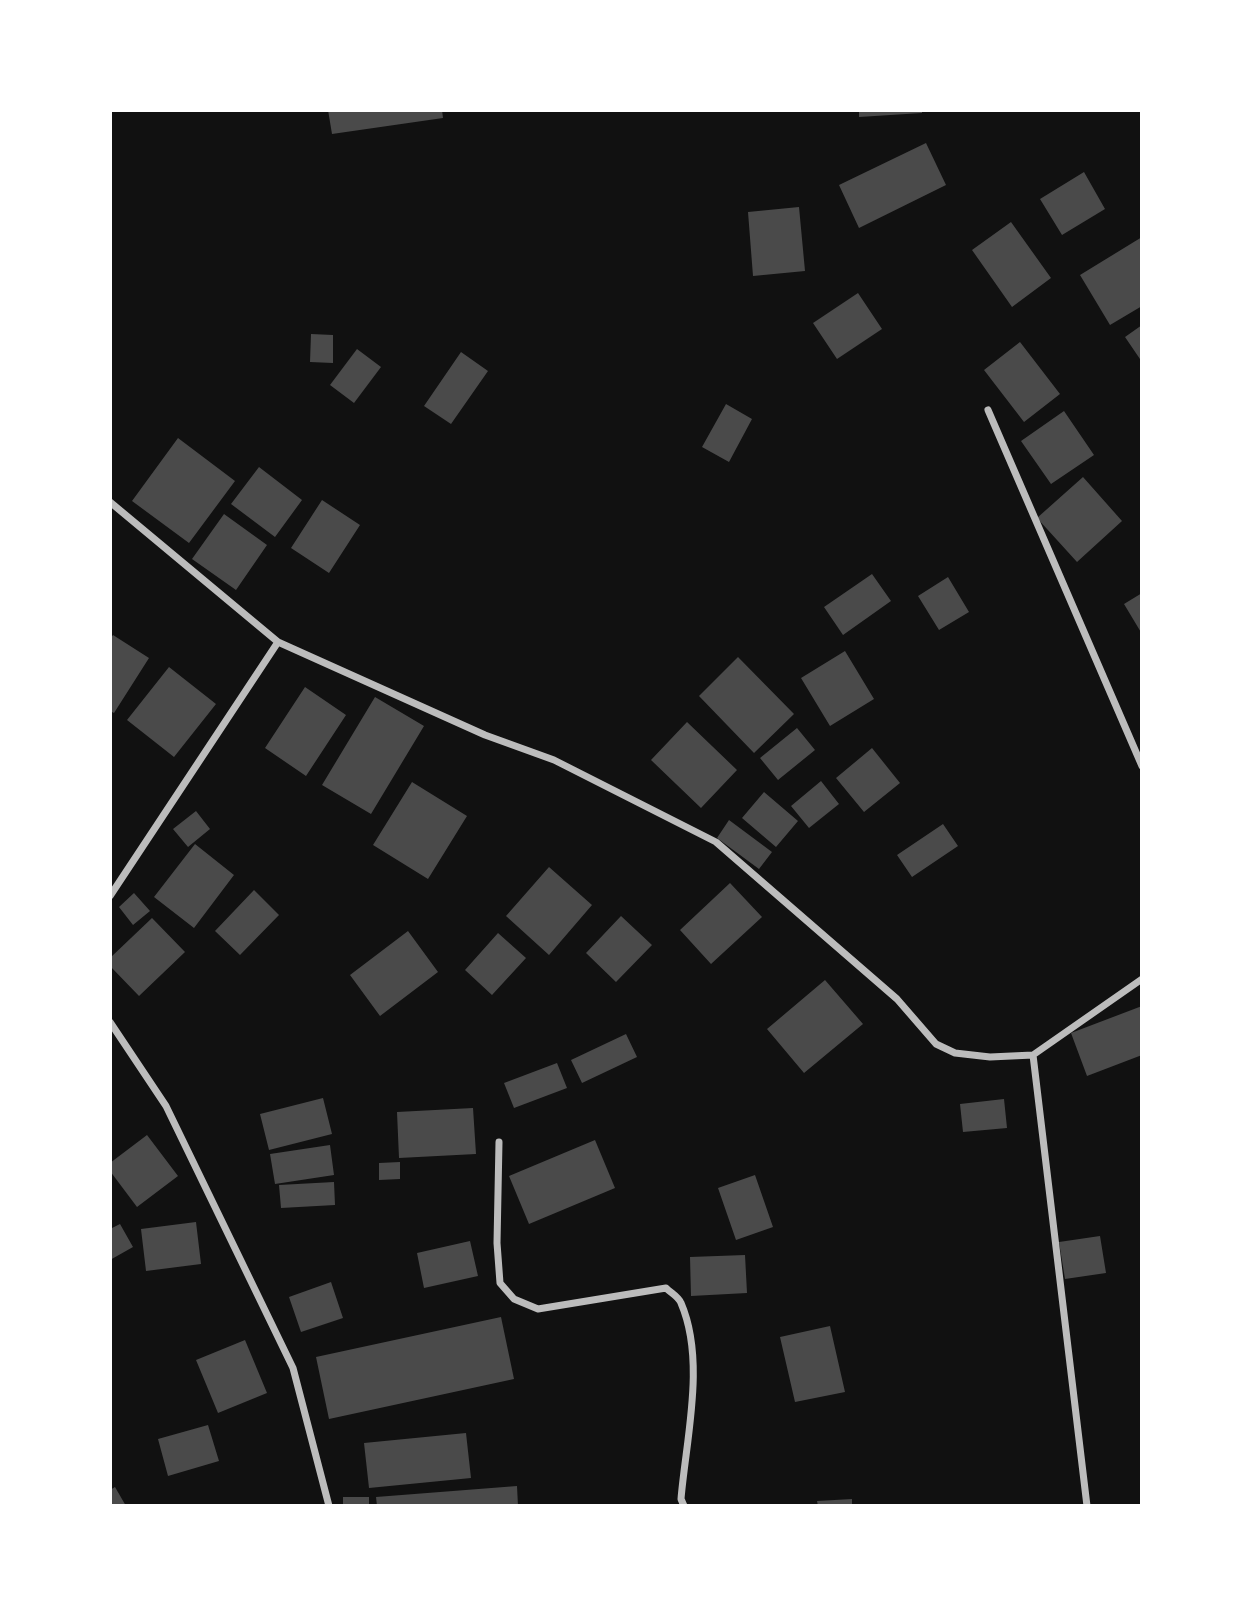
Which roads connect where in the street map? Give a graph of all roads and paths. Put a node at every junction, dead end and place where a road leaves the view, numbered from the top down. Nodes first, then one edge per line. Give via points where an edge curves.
1 (988, 410) dead end
2 (110, 502) edge
3 (278, 642) junction
4 (1142, 766) edge
5 (110, 896) edge
6 (1142, 979) edge
7 (110, 1022) edge
8 (1033, 1055) junction
9 (499, 1142) dead end
10 (329, 1506) edge
11 (684, 1506) edge
12 (1087, 1506) edge

1 - 4 street
2 - 3 street
3 - 5 street
3 - 8 street via 485,735 554,760 716,842 897,999 936,1044 955,1053 990,1058
6 - 8 street
7 - 10 street via 166,1106 293,1368
8 - 12 street
9 - 11 street via 500,1283 514,1299 538,1309 666,1288 681,1301 691,1343 693,1401 684,1456

